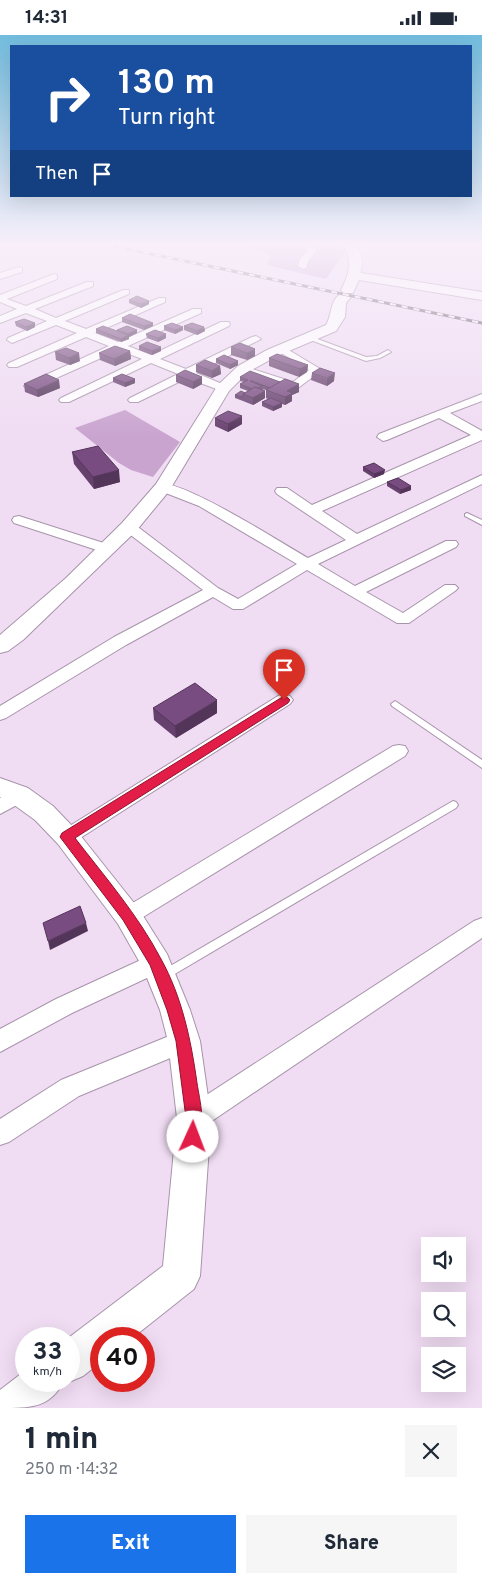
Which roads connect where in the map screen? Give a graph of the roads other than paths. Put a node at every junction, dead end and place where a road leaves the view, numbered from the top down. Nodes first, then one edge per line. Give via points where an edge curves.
1 (25, 309) joint
2 (86, 309) edge
3 (142, 309) edge
4 (338, 309) edge
5 (197, 311) dead end
6 (0, 320) edge
7 (55, 322) junction
8 (225, 324) dead end
9 (86, 334) junction
10 (310, 338) junction
11 (256, 339) dead end
12 (12, 340) dead end
13 (118, 346) junction
14 (282, 349) junction
15 (388, 352) dead end
16 (151, 359) junction
17 (13, 365) dead end
18 (244, 369) junction
19 (188, 373) junction
20 (30, 386) edge
21 (224, 387) junction
22 (482, 397) edge
23 (134, 399) dead end
24 (66, 400) dead end
25 (440, 413) junction
26 (481, 435) edge
27 (383, 437) dead end
28 (482, 479) edge
29 (163, 487) junction
30 (282, 491) dead end
31 (313, 510) junction
32 (467, 515) dead end
33 (19, 520) dead end
34 (482, 523) edge
35 (129, 527) junction
36 (356, 541) junction
37 (451, 544) dead end
38 (108, 549) junction
39 (307, 564) junction
40 (450, 587) dead end
41 (213, 591) junction
42 (355, 592) junction
43 (0, 646) edge
44 (284, 700) dead end
45 (395, 704) dead end
46 (0, 714) edge
47 (399, 751) dead end
48 (482, 765) edge
49 (6, 796) edge
50 (453, 805) dead end
51 (67, 837) junction
52 (128, 916) junction
53 (482, 927) edge
54 (159, 970) junction
55 (0, 1041) edge
56 (184, 1041) junction
57 (194, 1118) junction
58 (0, 1133) edge
59 (80, 1354) edge
60 (30, 1392) edge
61 (9, 1408) edge

1 - 6 street
1 - 7 street
2 - 7 street
3 - 9 street
4 - 10 street via 336,323
5 - 13 street
7 - 9 street
7 - 12 street
8 - 16 street
9 - 13 street
9 - 17 street
10 - 14 street
10 - 15 lane via 366,359
11 - 19 street
13 - 16 street
13 - 20 street
14 - 18 street
14 - 18 street via 316,370 294,385
16 - 19 street
16 - 24 street
18 - 21 street
19 - 21 street
19 - 23 street
21 - 29 street
22 - 25 street
25 - 26 street
25 - 27 street
26 - 31 street
28 - 36 street
29 - 35 street
29 - 39 street via 204,503
30 - 31 street
31 - 36 street
32 - 34 lane
33 - 38 street
35 - 38 street
35 - 41 street
36 - 39 street
37 - 42 street
38 - 43 street
39 - 41 street via 238,605
39 - 42 street
40 - 42 street via 403,620
41 - 46 street via 120,641
44 - 51 street
45 - 48 lane
47 - 52 street
49 - 51 street via 44,813
50 - 54 lane
51 - 52 street
52 - 54 street
53 - 57 street
54 - 55 street via 64,1006
54 - 56 street
56 - 57 street
56 - 58 street via 70,1088
57 - 59 street via 181,1276
60 - 61 street

